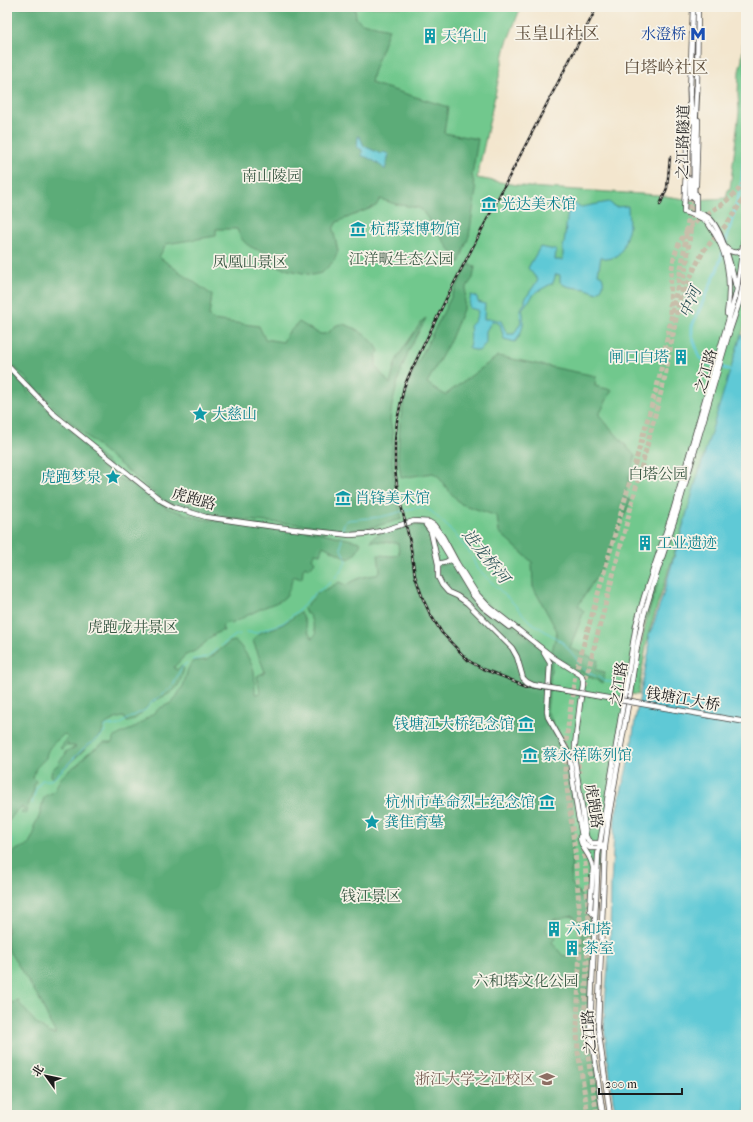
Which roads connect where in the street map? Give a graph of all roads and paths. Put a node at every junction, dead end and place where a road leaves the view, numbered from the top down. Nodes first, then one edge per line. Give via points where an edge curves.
1 (693, 7) edge
2 (698, 7) edge
3 (697, 87) junction
4 (690, 88) junction
5 (684, 212) junction
6 (696, 212) junction
7 (746, 224) edge
8 (720, 238) junction
9 (724, 244) junction
10 (742, 249) junction
11 (726, 254) junction
12 (746, 270) edge
13 (729, 273) junction
14 (738, 287) junction
15 (729, 297) junction
16 (726, 330) junction
17 (7, 365) edge
18 (717, 366) junction
19 (424, 522) junction
20 (453, 558) junction
21 (454, 564) junction
22 (438, 565) junction
23 (746, 722) edge
24 (579, 820) junction
25 (599, 846) junction
26 (605, 847) junction
27 (595, 916) junction
28 (603, 1115) edge
29 (610, 1115) edge

1 - 4 main road
2 - 3 main road
3 - 4 highway, 之江路隧道 via 692,197
3 - 6 main road
4 - 5 main road
5 - 6 main road
5 - 8 main road via 706,221
6 - 8 main road via 712,221
7 - 10 main road, 之江路
8 - 9 main road
8 - 11 main road
9 - 10 main road via 732,252
9 - 11 main road
10 - 14 main road, 之江路
11 - 13 main road
11 - 14 main road
12 - 14 main road, 之江路
13 - 14 main road
13 - 15 main road
14 - 15 main road, 之江路
14 - 16 main road, 之江路
14 - 18 main road, 之江路 via 740,300
15 - 16 main road
16 - 18 main road, 之江路
17 - 19 main road, 虎跑路 via 70,428 162,502 174,507 206,517 350,535 376,532 414,521
18 - 25 main road, 之江路 via 636,625
18 - 26 main road, 之江路 via 677,512 643,618
19 - 20 main road, 虎跑路 via 433,529
19 - 22 main road via 430,532
20 - 21 main road, 虎跑路
20 - 22 main road
20 - 25 main road, 虎跑路 via 476,593 488,606 554,658 581,675 583,685 575,745 576,762 586,836
21 - 22 main road
21 - 24 main road, 虎跑路 via 472,594 483,606 545,653 549,659 548,717 569,754
22 - 23 main road, 钱塘江大桥, bridge via 438,577 442,586 467,603 512,648 523,678 533,686
24 - 25 main road, 虎跑路 via 584,842 590,848
24 - 27 main road via 580,842 592,862 590,910
25 - 26 main road, 虎跑路
25 - 27 main road, 之江路
26 - 29 main road, 之江路 via 598,1027
27 - 28 main road, 之江路 via 590,1028

